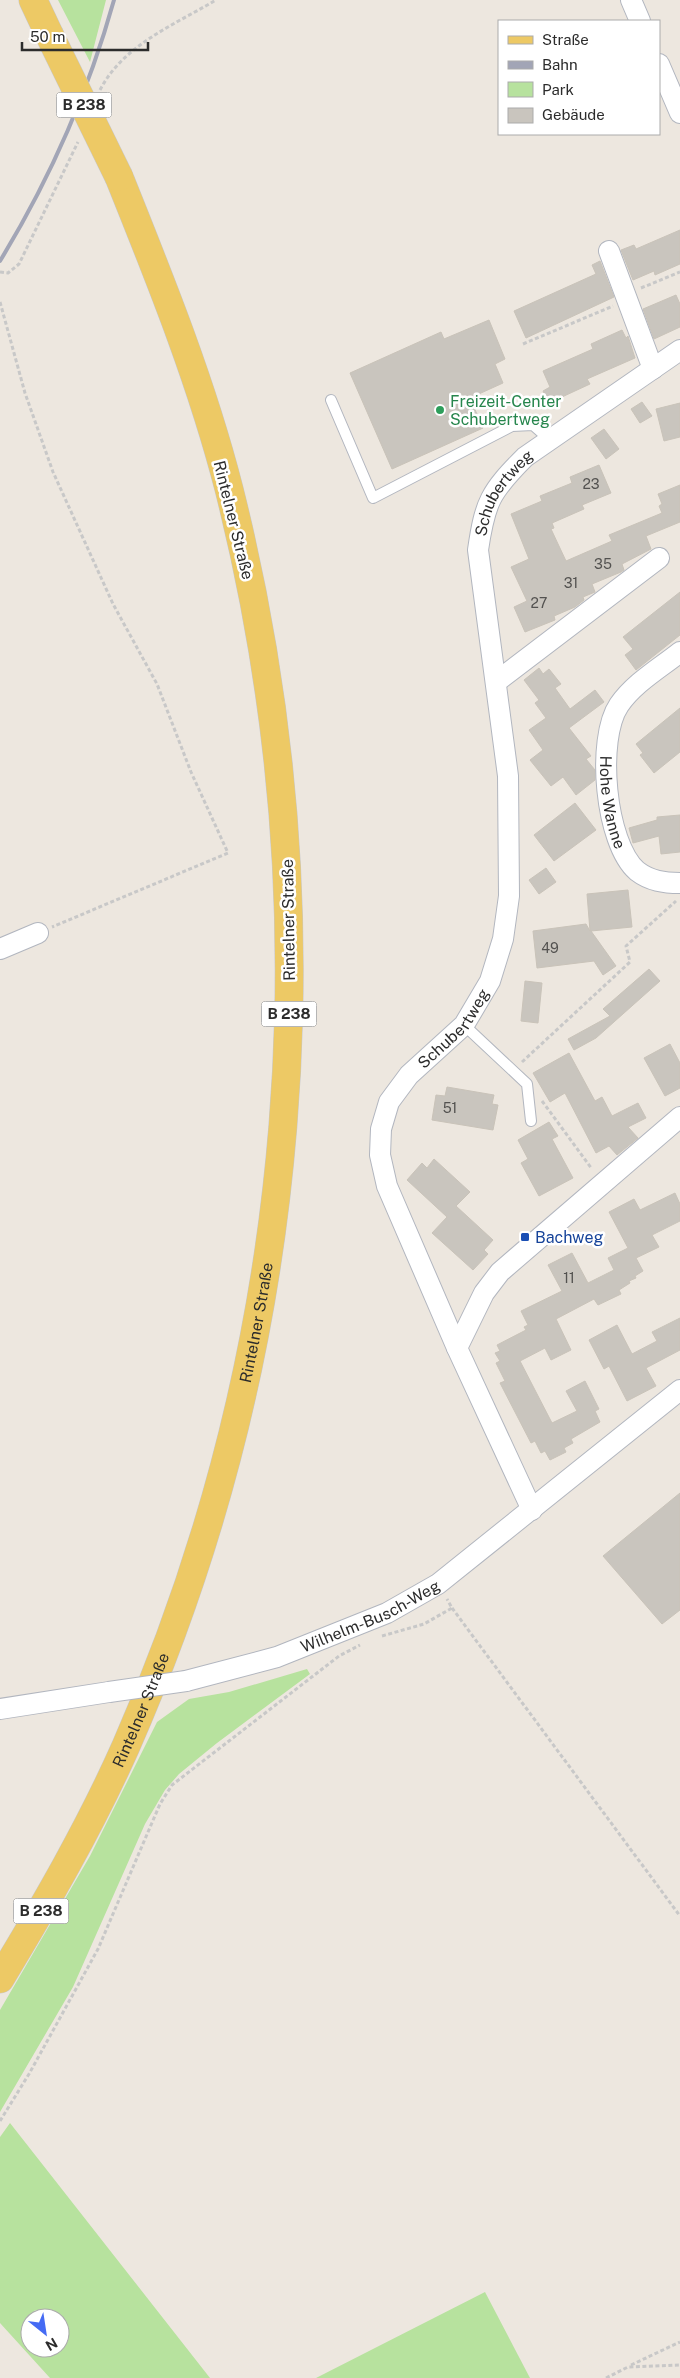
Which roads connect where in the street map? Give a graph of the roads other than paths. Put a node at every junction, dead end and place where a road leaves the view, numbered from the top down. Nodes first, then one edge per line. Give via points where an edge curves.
1 (33, 0) edge
2 (631, 0) edge
3 (640, 20) edge
4 (660, 66) edge
5 (680, 113) edge
6 (609, 251) dead end
7 (680, 350) edge
8 (653, 368) junction
9 (331, 400) dead end
10 (550, 440) junction
11 (659, 558) dead end
12 (680, 652) edge
13 (496, 682) junction
14 (680, 883) edge
15 (38, 933) road end
16 (0, 949) edge
17 (464, 1025) junction
18 (680, 1117) edge
19 (531, 1121) dead end
20 (458, 1348) junction
21 (680, 1390) edge
22 (532, 1510) junction
23 (0, 1709) edge
24 (0, 1979) edge

1 - 24 main road, Rintelner Straße / B 238, bridge via 119,177 188,359 228,485 268,678 280,771 288,873 290,967 283,1136 264,1287 243,1396 220,1483 193,1573 158,1669 104,1794
2 - 3 street
4 - 5 street
6 - 8 street
7 - 8 street, Schubertweg
8 - 10 street, Schubertweg
9 - 10 lane via 373,498 512,426 533,425
10 - 13 street, Schubertweg via 524,457 486,504 478,550
11 - 13 street
12 - 14 street, Hohe Wanne via 619,705 606,740 611,816 624,854 637,871 657,882
13 - 17 street, Schubertweg via 508,776 509,896 502,939 490,981
15 - 16 street
17 - 19 lane via 527,1084
17 - 20 street, Schubertweg via 409,1075 389,1102 381,1129 380,1155 387,1186
18 - 20 street via 500,1272 484,1293
20 - 22 street
21 - 22 street, Wilhelm-Busch-Weg
22 - 23 street, Wilhelm-Busch-Weg, bridge via 438,1584 387,1613 277,1657 186,1681

